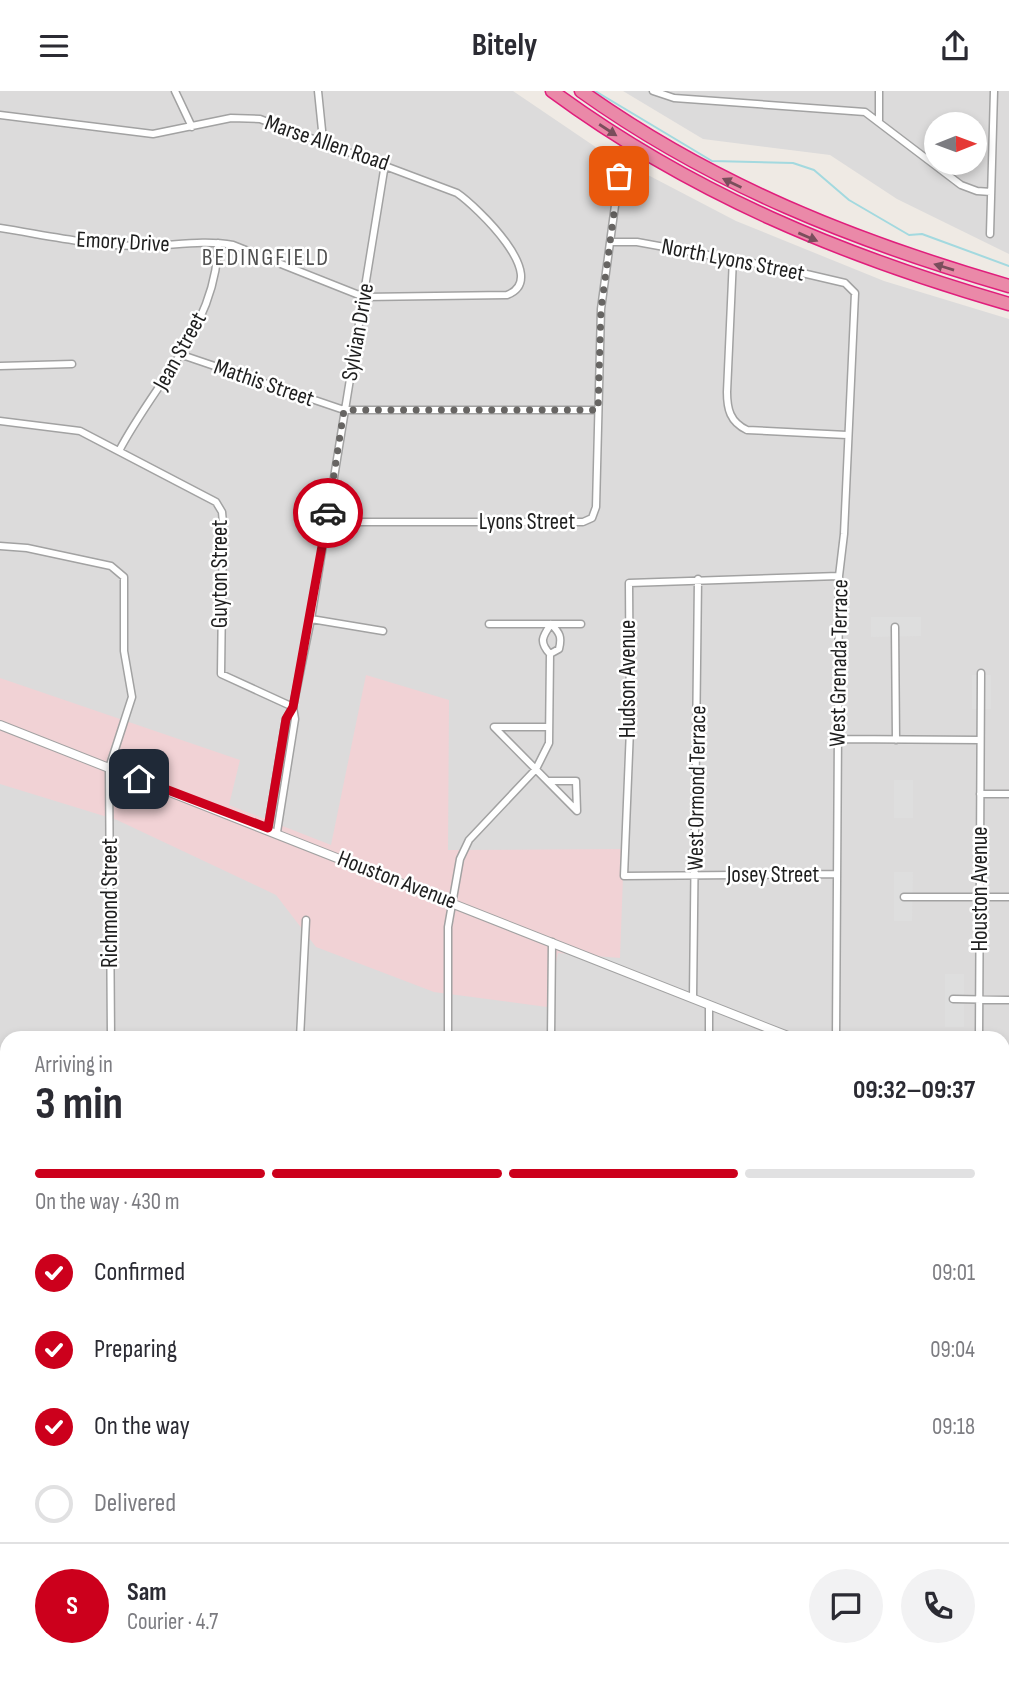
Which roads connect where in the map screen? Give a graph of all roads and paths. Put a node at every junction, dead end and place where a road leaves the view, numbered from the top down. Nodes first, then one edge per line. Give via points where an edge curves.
1 (175, 91) edge
2 (318, 91) edge
3 (552, 91) edge
4 (581, 91) edge
5 (653, 91) edge
6 (879, 91) edge
7 (994, 91) edge
8 (0, 115) edge
9 (879, 120) junction
10 (192, 128) junction
11 (323, 140) junction
12 (385, 164) junction
13 (619, 176) dead end
14 (991, 192) junction
15 (0, 228) edge
16 (990, 234) dead end
17 (610, 242) junction
18 (218, 243) junction
19 (733, 258) junction
20 (1009, 286) edge
21 (854, 290) joint
22 (488, 296) joint
23 (364, 297) junction
24 (1009, 304) edge
25 (182, 355) junction
26 (72, 364) dead end
27 (0, 366) edge
28 (344, 410) junction
29 (598, 410) junction
30 (0, 421) edge
31 (847, 435) junction
32 (119, 451) junction
33 (327, 522) junction
34 (0, 547) edge
35 (839, 576) junction
36 (698, 579) junction
37 (311, 619) junction
38 (489, 624) dead end
39 (551, 624) junction
40 (581, 624) dead end
41 (895, 627) dead end
42 (383, 631) dead end
43 (550, 655) junction
44 (981, 673) dead end
45 (293, 707) junction
46 (0, 725) edge
47 (549, 727) junction
48 (838, 739) junction
49 (896, 740) junction
50 (980, 740) junction
51 (109, 768) junction
52 (536, 769) junction
53 (548, 781) junction
54 (980, 794) junction
55 (1009, 794) edge
56 (272, 830) junction
57 (837, 874) junction
58 (695, 875) junction
59 (624, 876) joint
60 (904, 897) dead end
61 (980, 897) junction
62 (1009, 897) edge
63 (453, 901) junction
64 (306, 920) dead end
65 (552, 941) junction
66 (693, 998) junction
67 (953, 999) dead end
68 (979, 1000) junction
69 (1009, 1000) edge
70 (709, 1005) junction
71 (111, 1031) edge
72 (299, 1031) edge
73 (448, 1031) edge
74 (551, 1031) edge
75 (709, 1031) edge
76 (775, 1031) edge
77 (836, 1031) edge
78 (979, 1031) edge

1 - 10 street
2 - 11 street
3 -> 24 highway via 670,169 780,225 867,259
20 -> 4 highway via 885,249 780,206 690,160
5 - 9 street via 674,98 865,112
6 - 9 street
7 - 14 street
8 - 10 street, Marse Allen Road via 134,133
9 - 14 street via 961,185
10 - 11 street, Marse Allen Road via 248,118 275,122
11 - 12 street, Marse Allen Road
12 - 22 street, Marse Allen Road via 457,193 513,251 520,269 517,289 507,296
12 - 23 street, Sylvian Drive
13 - 17 street, Lyons Street
14 - 16 street
15 - 18 street, Emory Drive via 99,245
17 - 19 street, North Lyons Street
17 - 29 street, Lyons Street via 601,309
18 - 23 street, Emory Drive
18 - 25 street, Jean Street via 211,294
19 - 21 street, North Lyons Street via 839,281
19 - 31 street via 727,392 734,422 747,430
21 - 31 street, West Grenada Terrace
22 - 23 street, Emory Drive
23 - 28 street, Sylvian Drive
25 - 28 street, Mathis Street
25 - 32 street, Jean Street
26 - 27 street
28 - 29 street, Mathis Street
28 - 33 street, Sylvian Drive
29 - 33 street, Lyons Street via 596,507 587,521
30 - 32 street, Guyton Street via 75,430
31 - 35 street, West Grenada Terrace
32 - 45 street, Guyton Street via 218,506 223,523 221,674
33 - 37 street, Sylvian Drive
34 - 51 street, Richmond Street via 111,565 122,573 124,651 132,697
35 - 36 street
35 - 48 street, West Grenada Terrace
36 - 58 street, West Ormond Terrace
36 - 59 street, Hudson Avenue via 629,583
37 - 42 street
37 - 45 street, Sylvian Drive
38 - 39 street
39 - 40 street
39 - 43 street via 542,637 542,646
39 - 43 street via 561,641
41 - 49 street
43 - 47 street
44 - 50 street, Houston Avenue
45 - 56 street, Sylvian Drive via 286,719
46 - 51 street, Houston Avenue
47 - 52 street via 549,743
47 - 52 street via 494,727
48 - 49 street
48 - 57 street, West Grenada Terrace
49 - 50 street
50 - 54 street, Houston Avenue
51 - 56 street, Houston Avenue
51 - 71 street, Richmond Street
52 - 53 street
52 - 63 street via 469,840 460,859
53 - 53 street via 558,791 577,811 576,781
54 - 55 street
54 - 61 street, Houston Avenue
56 - 63 street, Houston Avenue
57 - 58 street, Josey Street
57 - 77 street, West Grenada Terrace
58 - 59 street, Josey Street
58 - 66 street, West Ormond Terrace
60 - 61 street
61 - 62 street
61 - 68 street, Houston Avenue
63 - 65 street, Houston Avenue
63 - 73 street via 448,927
64 - 72 street
65 - 66 street, Houston Avenue
65 - 74 street
66 - 70 street, Houston Avenue
67 - 68 street
68 - 69 street
68 - 78 street, Houston Avenue
70 - 75 street
70 - 76 street, Houston Avenue

